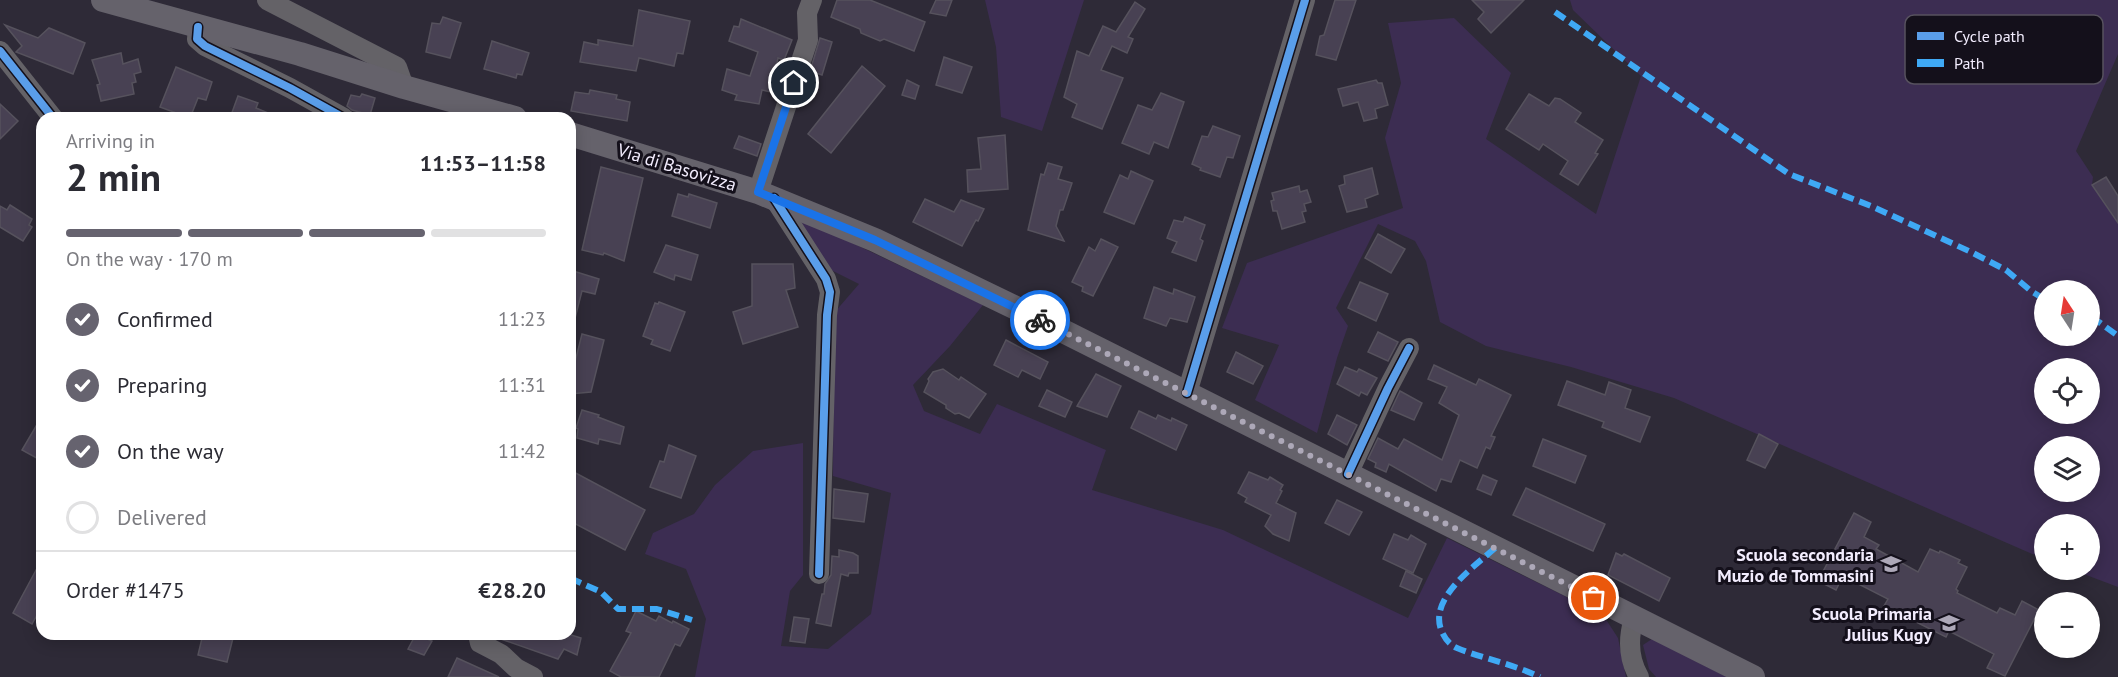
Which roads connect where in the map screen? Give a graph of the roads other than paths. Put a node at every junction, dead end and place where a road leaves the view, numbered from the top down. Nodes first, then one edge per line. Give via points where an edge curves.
1 (103, 0) edge
2 (267, 0) edge
3 (812, 0) edge
4 (1305, 0) edge
5 (198, 27) junction
6 (0, 51) edge
7 (404, 87) junction
8 (47, 112) edge
9 (333, 112) edge
10 (494, 112) edge
11 (576, 136) edge
12 (766, 195) junction
13 (1409, 348) dead end
14 (1187, 393) junction
15 (1348, 474) junction
16 (819, 574) dead end
17 (1634, 618) junction
18 (479, 640) edge
19 (533, 677) edge
20 (1639, 677) edge
21 (1753, 677) edge

1 - 5 main road
2 - 7 street via 397,67
3 - 12 street via 807,13 808,40
4 - 14 street
5 - 7 main road
5 - 9 street via 198,39 205,46
6 - 8 street
7 - 10 main road
11 - 12 main road, Via di Basovizza
12 - 14 main road, Via di Basovizza via 906,254
12 - 16 street via 826,279 830,292
13 - 15 street
14 - 15 main road, Via di Basovizza
15 - 17 main road, Via di Basovizza
17 - 20 street via 1629,644
17 - 21 main road, Via di Basovizza
18 - 19 street

